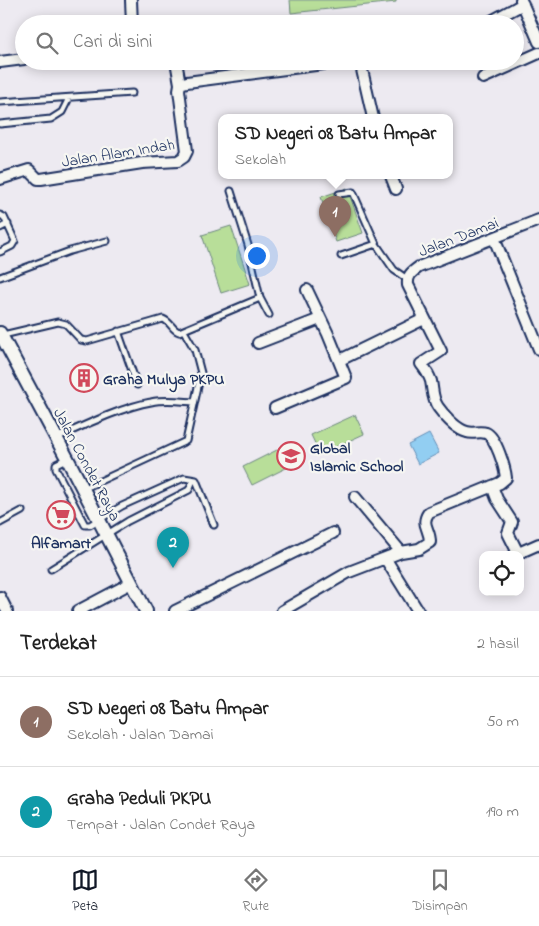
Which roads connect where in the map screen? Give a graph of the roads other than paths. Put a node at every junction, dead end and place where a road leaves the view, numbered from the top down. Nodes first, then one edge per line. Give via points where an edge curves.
1 (131, 0) edge
2 (522, 2) edge
3 (132, 15) edge
4 (501, 15) edge
5 (539, 42) edge
6 (539, 53) edge
7 (15, 60) edge
8 (524, 60) edge
9 (0, 62) edge
10 (178, 70) edge
11 (278, 70) edge
12 (362, 70) edge
13 (501, 70) edge
14 (483, 78) dead end
15 (180, 84) junction
16 (132, 93) dead end
17 (69, 98) junction
18 (0, 102) edge
19 (372, 114) edge
20 (0, 124) edge
21 (0, 179) edge
22 (392, 179) edge
23 (396, 189) dead end
24 (231, 191) dead end
25 (339, 194) dead end
26 (0, 214) edge
27 (539, 220) edge
28 (8, 224) junction
29 (0, 228) edge
30 (494, 238) junction
31 (107, 241) dead end
32 (376, 244) junction
33 (0, 252) edge
34 (342, 256) dead end
35 (0, 277) edge
36 (408, 279) junction
37 (307, 290) dead end
38 (260, 298) junction
39 (269, 314) dead end
40 (320, 319) junction
41 (424, 319) junction
42 (118, 331) junction
43 (184, 331) junction
44 (2, 341) edge
45 (258, 343) dead end
46 (539, 345) edge
47 (340, 360) junction
48 (138, 385) dead end
49 (194, 402) junction
50 (275, 408) dead end
51 (56, 438) junction
52 (67, 458) junction
53 (193, 480) junction
54 (492, 486) junction
55 (83, 489) junction
56 (355, 497) dead end
57 (22, 511) dead end
58 (99, 520) junction
59 (0, 522) edge
60 (214, 525) dead end
61 (332, 533) dead end
62 (107, 534) junction
63 (539, 544) edge
64 (515, 551) edge
65 (523, 551) edge
66 (401, 552) junction
67 (385, 558) junction
68 (51, 569) dead end
69 (131, 583) junction
70 (0, 597) edge
71 (7, 611) edge
72 (78, 611) edge
73 (146, 611) edge
74 (175, 611) edge
75 (282, 611) edge
76 (418, 611) edge

1 - 3 street
2 - 4 street
2 - 5 street
6 - 8 street
7 - 9 street
10 - 15 street
11 - 15 street
12 - 19 street
13 - 14 street
15 - 21 street, Jalan Alam Indah via 187,152 178,161 142,163 41,179 29,170
16 - 17 lane
17 - 18 lane
17 - 20 lane via 65,108 51,119
22 - 23 street
24 - 38 lane
25 - 32 lane via 353,192
26 - 28 lane
27 - 30 street, Jalan Damai
28 - 29 lane
28 - 33 lane via 15,241
30 - 36 street, Jalan Damai via 419,267
30 - 46 street
31 - 35 lane via 70,250
32 - 34 lane
32 - 36 lane via 394,270
36 - 41 street, Jalan Damai
37 - 40 street
38 - 39 lane
38 - 43 lane
40 - 45 street
40 - 47 street
41 - 47 street
41 - 54 street, Jalan Damai via 441,352 421,364 431,380 435,403 460,429 491,437 502,458 506,478
42 - 43 lane via 163,319 176,331
42 - 44 lane via 87,341 81,340 66,324 58,322
42 - 48 lane
43 - 49 lane via 195,350 201,373
44 - 51 street, Jalan Condet Raya
47 - 50 street via 346,376 344,380
49 - 51 lane via 159,401 136,405
49 - 55 lane via 184,442
51 - 52 street, Jalan Condet Raya
52 - 55 street, Jalan Condet Raya
52 - 58 lane via 56,464 56,469 84,524 90,525
53 - 58 lane via 184,478
53 - 60 lane via 196,480
53 - 62 lane via 189,490
54 - 64 street via 512,522 508,534
54 - 66 street via 429,512 424,523 430,542 420,549
55 - 58 street, Jalan Condet Raya
56 - 66 street
57 - 59 lane
58 - 62 street, Jalan Condet Raya
61 - 74 street
62 - 68 lane
62 - 69 street, Jalan Condet Raya
63 - 65 street
66 - 67 street
67 - 75 street via 350,572
67 - 76 street
69 - 72 street
69 - 73 street, Jalan Condet Raya
70 - 71 street

